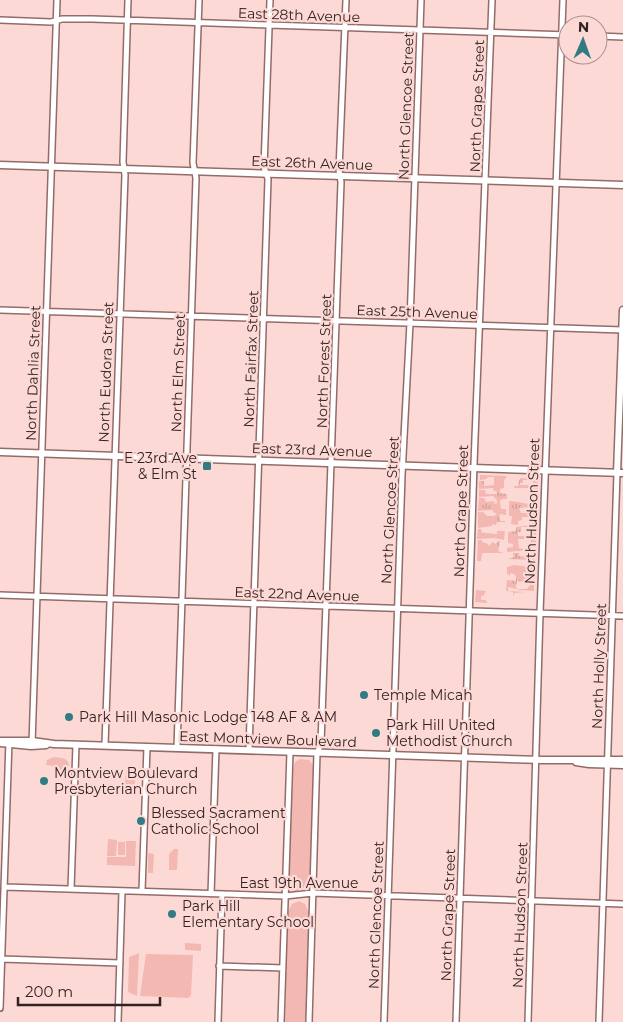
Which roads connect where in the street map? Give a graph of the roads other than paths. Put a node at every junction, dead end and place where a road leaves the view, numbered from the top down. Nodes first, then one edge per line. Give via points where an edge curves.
1 (57, 0) edge
2 (128, 0) edge
3 (199, 0) edge
4 (270, 0) edge
5 (346, 0) edge
6 (421, 0) edge
7 (492, 0) edge
8 (563, 0) edge
9 (563, 15) edge
10 (0, 20) edge
11 (56, 21) junction
12 (127, 21) junction
13 (198, 23) junction
14 (270, 25) junction
15 (345, 27) junction
16 (420, 30) junction
17 (491, 32) junction
18 (558, 35) edge
19 (608, 36) edge
20 (623, 37) edge
21 (561, 65) edge
22 (0, 165) edge
23 (52, 166) junction
24 (123, 169) junction
25 (195, 171) junction
26 (266, 174) junction
27 (340, 176) junction
28 (414, 178) junction
29 (485, 181) junction
30 (556, 183) junction
31 (623, 185) edge
32 (0, 310) edge
33 (623, 310) edge
34 (47, 312) junction
35 (120, 314) junction
36 (191, 316) junction
37 (264, 318) junction
38 (337, 320) junction
39 (410, 323) junction
40 (479, 325) junction
41 (551, 327) junction
42 (623, 330) edge
43 (0, 452) edge
44 (41, 454) junction
45 (114, 456) junction
46 (186, 458) junction
47 (258, 460) junction
48 (330, 463) junction
49 (403, 466) junction
50 (474, 468) junction
51 (545, 470) junction
52 (620, 473) edge
53 (0, 595) edge
54 (36, 596) junction
55 (110, 599) junction
56 (182, 601) junction
57 (254, 603) junction
58 (326, 606) junction
59 (397, 608) junction
60 (469, 611) junction
61 (540, 613) junction
62 (613, 615) junction
63 (623, 616) edge
64 (0, 742) edge
65 (9, 743) junction
66 (32, 743) junction
67 (76, 745) junction
68 (105, 746) junction
69 (147, 747) junction
70 (177, 748) junction
71 (216, 749) junction
72 (249, 750) junction
73 (290, 752) junction
74 (317, 753) junction
75 (392, 755) junction
76 (464, 758) junction
77 (536, 760) junction
78 (623, 760) edge
79 (608, 762) junction
80 (623, 765) edge
81 (3, 843) edge
82 (4, 887) junction
83 (71, 889) junction
84 (122, 891) junction
85 (142, 891) junction
86 (313, 892) junction
87 (211, 894) junction
88 (222, 894) junction
89 (388, 895) junction
90 (286, 896) junction
91 (459, 898) junction
92 (531, 900) junction
93 (603, 903) junction
94 (623, 904) edge
95 (1, 938) edge
96 (2, 959) junction
97 (120, 963) junction
98 (219, 966) junction
99 (283, 968) junction
100 (0, 1008) edge
101 (118, 1022) edge
102 (218, 1022) edge
103 (281, 1022) edge
104 (308, 1022) edge
105 (384, 1022) edge
106 (456, 1022) edge
107 (528, 1022) edge
108 (600, 1022) edge

1 - 11 street, North Dahlia Street
2 - 12 street, North Eudora Street
3 - 13 street, North Elm Street
4 - 14 street, North Fairfax Street
5 - 15 street, North Forest Street
6 - 16 street, North Glencoe Street
7 - 17 street, North Grape Street
8 - 9 street, North Hudson Street
10 - 11 street, East 28th Avenue
11 - 12 street, East 28th Avenue
11 - 23 street, North Dahlia Street
12 - 13 street, East 28th Avenue
12 - 24 street, North Eudora Street
13 - 14 street, East 28th Avenue
13 - 25 street, North Elm Street
14 - 15 street, East 28th Avenue
14 - 26 street, North Fairfax Street
15 - 16 street, East 28th Avenue
15 - 27 street, North Forest Street
16 - 17 street, East 28th Avenue
16 - 28 street, North Glencoe Street
17 - 18 street, East 28th Avenue
17 - 29 street, North Grape Street
19 - 20 street
21 - 30 street, North Hudson Street
22 - 23 street, East 26th Avenue
23 - 24 street, East 26th Avenue
23 - 34 street, North Dahlia Street
24 - 25 street, East 26th Avenue
24 - 35 street, North Eudora Street
25 - 26 street, East 26th Avenue
25 - 36 street, North Elm Street
26 - 27 street, East 26th Avenue
26 - 37 street, North Fairfax Street
27 - 28 street, East 26th Avenue
27 - 38 street, North Forest Street
28 - 29 street, East 26th Avenue
28 - 39 street, North Glencoe Street
29 - 30 street, East 26th Avenue
29 - 40 street, North Grape Street
30 - 31 street, East 26th Avenue
30 - 41 street, North Hudson Street
32 - 34 street, East 25th Avenue
33 - 42 street, North Holly Street
34 - 35 street, East 25th Avenue
34 - 44 street, North Dahlia Street
35 - 36 street, East 25th Avenue
35 - 45 street, North Eudora Street
36 - 37 street, East 25th Avenue
36 - 46 street, North Elm Street
37 - 38 street, East 25th Avenue
37 - 47 street, North Fairfax Street
38 - 39 street, East 25th Avenue
38 - 48 street, North Forest Street
39 - 40 street, East 25th Avenue
39 - 49 street, North Glencoe Street
40 - 41 street, East 25th Avenue
40 - 50 street, North Grape Street
41 - 42 street, East 25th Avenue
41 - 51 street, North Hudson Street
42 - 52 street, North Holly Street
43 - 44 street, East 23rd Avenue
44 - 45 street, East 23rd Avenue
44 - 54 street, North Dahlia Street
45 - 46 street, East 23rd Avenue
45 - 55 street, North Eudora Street
46 - 47 street, East 23rd Avenue
46 - 56 street, North Elm Street
47 - 48 street, East 23rd Avenue
47 - 57 street, North Fairfax Street
48 - 49 street, East 23rd Avenue
48 - 58 street, North Forest Street
49 - 50 street, East 23rd Avenue
49 - 59 street, North Glencoe Street
50 - 51 street, East 23rd Avenue
50 - 60 street, North Grape Street
51 - 52 street, East 23rd Avenue
51 - 61 street, North Hudson Street
52 - 62 street, North Holly Street
53 - 54 street, East 22nd Avenue
54 - 55 street, East 22nd Avenue
54 - 66 street, North Dahlia Street
55 - 56 street, East 22nd Avenue
55 - 68 street, North Eudora Street
56 - 57 street, East 22nd Avenue
56 - 70 street, North Elm Street
57 - 58 street, East 22nd Avenue
57 - 72 street, North Fairfax Street
58 - 59 street, East 22nd Avenue
58 - 74 street, North Forest Street via 321,744
59 - 60 street, East 22nd Avenue
59 - 75 street, North Glencoe Street
60 - 61 street, East 22nd Avenue
60 - 76 street, North Grape Street
61 - 62 street, East 22nd Avenue
61 - 77 street, North Hudson Street
62 - 63 street, East 22nd Avenue
62 - 79 street, North Holly Street
64 - 65 street, East Montview Boulevard
65 - 66 street, East Montview Boulevard
65 - 81 street
66 - 67 street, East Montview Boulevard
67 - 68 street, East Montview Boulevard
67 - 83 street
68 - 69 street, East Montview Boulevard
69 - 70 street, East Montview Boulevard
69 - 85 street
70 - 71 street, East Montview Boulevard
71 - 72 street, East Montview Boulevard
71 - 87 street
72 - 73 street, East Montview Boulevard
73 - 74 street, East Montview Boulevard
73 - 90 street
74 - 75 street, East Montview Boulevard
74 - 86 street, North Forest Street
75 - 76 street, East Montview Boulevard
75 - 89 street, North Glencoe Street
76 - 77 street, East Montview Boulevard
76 - 91 street, North Grape Street
77 - 79 street, East Montview Boulevard
77 - 92 street, North Hudson Street
78 - 79 street, East Montview Boulevard
79 - 80 street, East Montview Boulevard
79 - 93 street, North Holly Street
81 - 82 street
82 - 83 street, East 19th Avenue
82 - 95 street
83 - 84 street, East 19th Avenue
84 - 85 street, East 19th Avenue
84 - 97 street
85 - 87 street, East 19th Avenue
86 - 89 street, East 19th Avenue
86 - 90 street, East 19th Avenue
86 - 104 street, North Forest Street
87 - 88 street, East 19th Avenue
88 - 90 street, East 19th Avenue
88 - 98 street
89 - 91 street, East 19th Avenue
89 - 105 street, North Glencoe Street
90 - 99 street
91 - 92 street, East 19th Avenue
91 - 106 street, North Grape Street
92 - 93 street, East 19th Avenue
92 - 107 street, North Hudson Street
93 - 94 street, East 19th Avenue
93 - 108 street, North Holly Street
95 - 96 street
96 - 97 street
96 - 100 street
97 - 101 street
98 - 99 street
98 - 102 street
99 - 103 street

